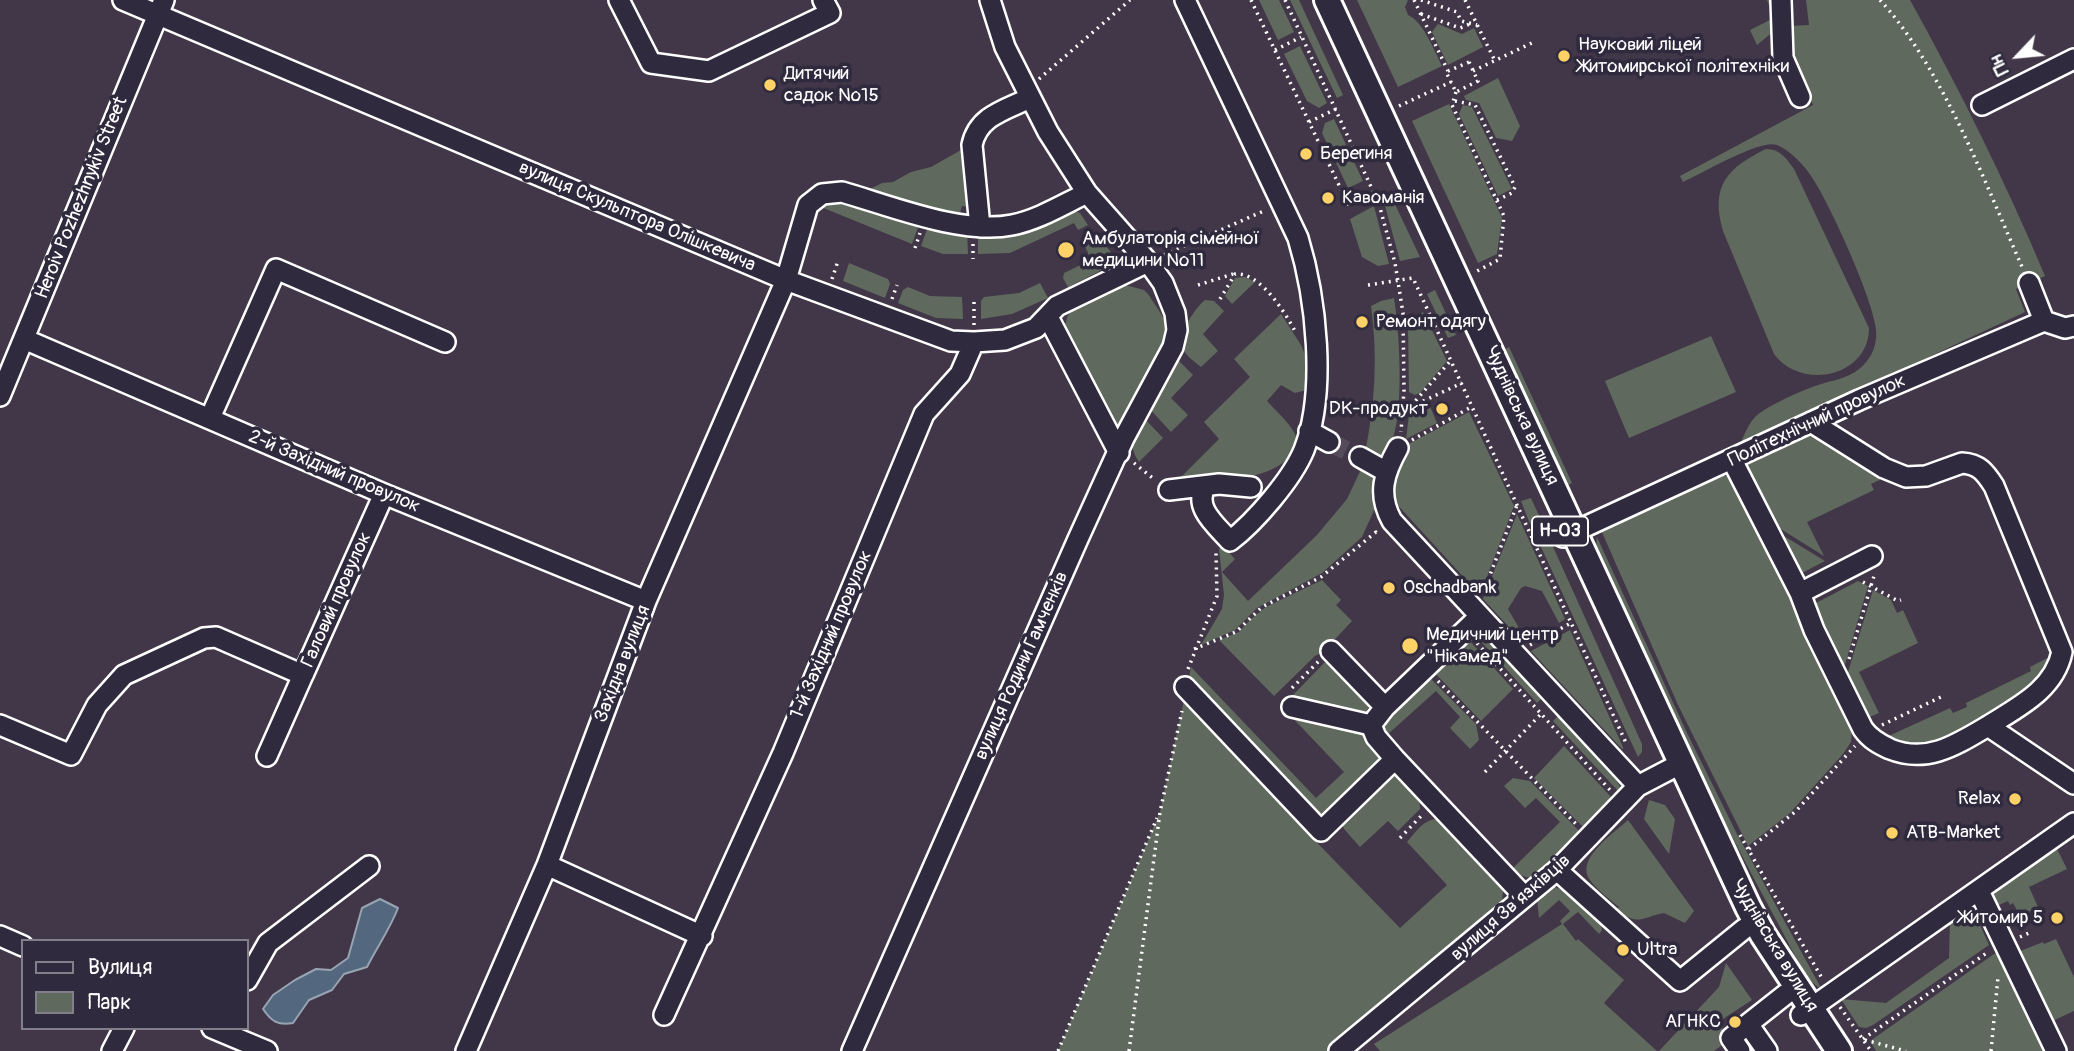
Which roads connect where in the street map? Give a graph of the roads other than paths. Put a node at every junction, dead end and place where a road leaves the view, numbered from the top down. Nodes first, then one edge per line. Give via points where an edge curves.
1 (123, 0) edge
2 (618, 0) edge
3 (823, 0) edge
4 (990, 0) edge
5 (1185, 0) edge
6 (1314, 0) edge
7 (1327, 0) edge
8 (1781, 0) edge
9 (161, 7) edge
10 (2074, 59) edge
11 (1028, 94) junction
12 (1800, 97) dead end
13 (1982, 105) dead end
14 (1087, 193) junction
15 (980, 227) junction
16 (1148, 262) junction
17 (786, 281) junction
18 (2029, 283) road end
19 (1048, 317) junction
20 (2044, 321) junction
21 (2071, 325) edge
22 (24, 339) junction
23 (445, 342) dead end
24 (974, 342) junction
25 (0, 396) edge
26 (210, 418) junction
27 (1811, 422) junction
28 (1309, 431) junction
29 (1329, 442) tunnel mouth
30 (1399, 445) road end
31 (1119, 453) junction
32 (1360, 457) tunnel mouth
33 (1732, 460) junction
34 (1385, 471) junction
35 (1206, 486) junction
36 (1251, 487) dead end
37 (1169, 490) dead end
38 (384, 494) junction
39 (1569, 535) junction
40 (1873, 565) road end
41 (1800, 593) junction
42 (646, 601) junction
43 (1478, 613) junction
44 (1331, 651) road end
45 (303, 675) junction
46 (1185, 693) road end
47 (1292, 707) road end
48 (1385, 707) junction
49 (0, 725) edge
50 (1371, 725) junction
51 (1988, 726) junction
52 (267, 756) dead end
53 (1395, 759) junction
54 (1674, 767) junction
55 (2074, 784) edge
56 (1639, 786) junction
57 (2074, 823) edge
58 (547, 865) junction
59 (369, 866) dead end
60 (1557, 870) junction
61 (1979, 891) junction
62 (1524, 896) junction
63 (1744, 929) junction
64 (0, 936) edge
65 (702, 936) junction
66 (21, 945) edge
67 (248, 978) edge
68 (1786, 994) junction
69 (1814, 1006) junction
70 (664, 1015) dead end
71 (1748, 1024) junction
72 (123, 1030) edge
73 (221, 1030) edge
74 (112, 1051) edge
75 (267, 1051) edge
76 (466, 1051) edge
77 (852, 1051) edge
78 (1339, 1051) edge
79 (1740, 1051) edge
80 (1768, 1051) edge
81 (1825, 1051) edge
82 (1839, 1051) edge
83 (2056, 1051) edge

1 - 9 street, вулиця Скульптора Олішкевича
2 - 3 street via 650,63 709,71 830,13
4 - 11 street, вулиця Родини Гамченків via 1005,47
5 - 28 street via 1302,253 1314,321 1316,385
6 - 39 main road, Чуднівська вулиця / Н-03
7 - 39 main road, Чуднівська вулиця / Н-03
8 - 12 street via 1783,58
9 - 17 street, вулиця Скульптора Олішкевича
9 - 22 street, Heroiv Pozhezhnykiv Street
10 - 13 street
11 - 14 street, вулиця Родини Гамченків
11 - 15 street via 978,126 974,135
14 - 15 street, Західна вулиця via 1021,223
14 - 16 street, вулиця Родини Гамченків
15 - 17 street, Західна вулиця via 842,192 822,194 808,205
16 - 19 street, вулиця Скульптора Олішкевича via 1057,306
16 - 31 street, вулиця Родини Гамченків via 1163,283 1177,330
17 - 24 street, вулиця Скульптора Олішкевича via 951,341
17 - 42 street, Західна вулиця
18 - 20 street
19 - 24 street, вулиця Скульптора Олішкевича via 1036,328 1005,340
19 - 31 street
20 - 21 street
20 - 27 street, Політехнічний провулок
22 - 25 street, Heroiv Pozhezhnykiv Street
22 - 26 street, 2-й Західний провулок
23 - 26 street via 275,269
24 - 65 street, 1-й Західний провулок via 960,374 924,414
26 - 38 street, 2-й Західний провулок
27 - 33 street, Політехнічний провулок
27 - 51 street via 1897,474 1916,478 1970,464 1979,467 1993,486 2062,652 2052,676 2036,695
28 - 29 street
28 - 35 street via 1298,461 1255,520 1230,541 1202,506 1201,493
30 - 34 street
31 - 77 street, вулиця Родини Гамченків
32 - 34 street
33 - 39 street, Політехнічний провулок
33 - 41 street
34 - 43 street via 1384,532
35 - 36 street
35 - 37 street
38 - 42 street, 2-й Західний провулок
38 - 45 street, Галовий провулок
39 - 54 main road, Чуднівська вулиця / Н-03
40 - 41 street via 1844,570
41 - 51 street via 1865,733 1878,744 1924,755 1957,745
42 - 58 street, Західна вулиця
43 - 48 street
43 - 56 street
44 - 48 street
45 - 49 street, Галовий провулок via 216,637 204,638 124,675 97,705 71,755
45 - 52 street
46 - 53 street via 1321,831
47 - 50 street
48 - 50 street
50 - 53 street
51 - 55 street
53 - 62 street
54 - 56 street, вулиця Звʼязківців
54 - 63 main road, Чуднівська вулиця / Н-03 via 1700,843
54 - 69 main road, Чуднівська вулиця / Н-03 via 1748,907
56 - 60 street, вулиця Звʼязківців
57 - 61 street
58 - 65 street
58 - 76 street, Західна вулиця
59 - 67 street via 268,943
60 - 62 street, вулиця Звʼязківців
60 - 63 street via 1680,981
61 - 69 street
61 - 83 street
62 - 78 street, вулиця Звʼязківців
63 - 68 main road, Чуднівська вулиця / Н-03
64 - 66 street
65 - 70 street, 1-й Західний провулок
68 - 69 main road, Чуднівська вулиця / Н-03
68 - 71 street
69 - 81 main road, Чуднівська вулиця / Н-03
69 - 82 main road, Чуднівська вулиця / Н-03
71 - 79 street via 1731,1038
71 - 80 street
72 - 74 street
73 - 75 street

